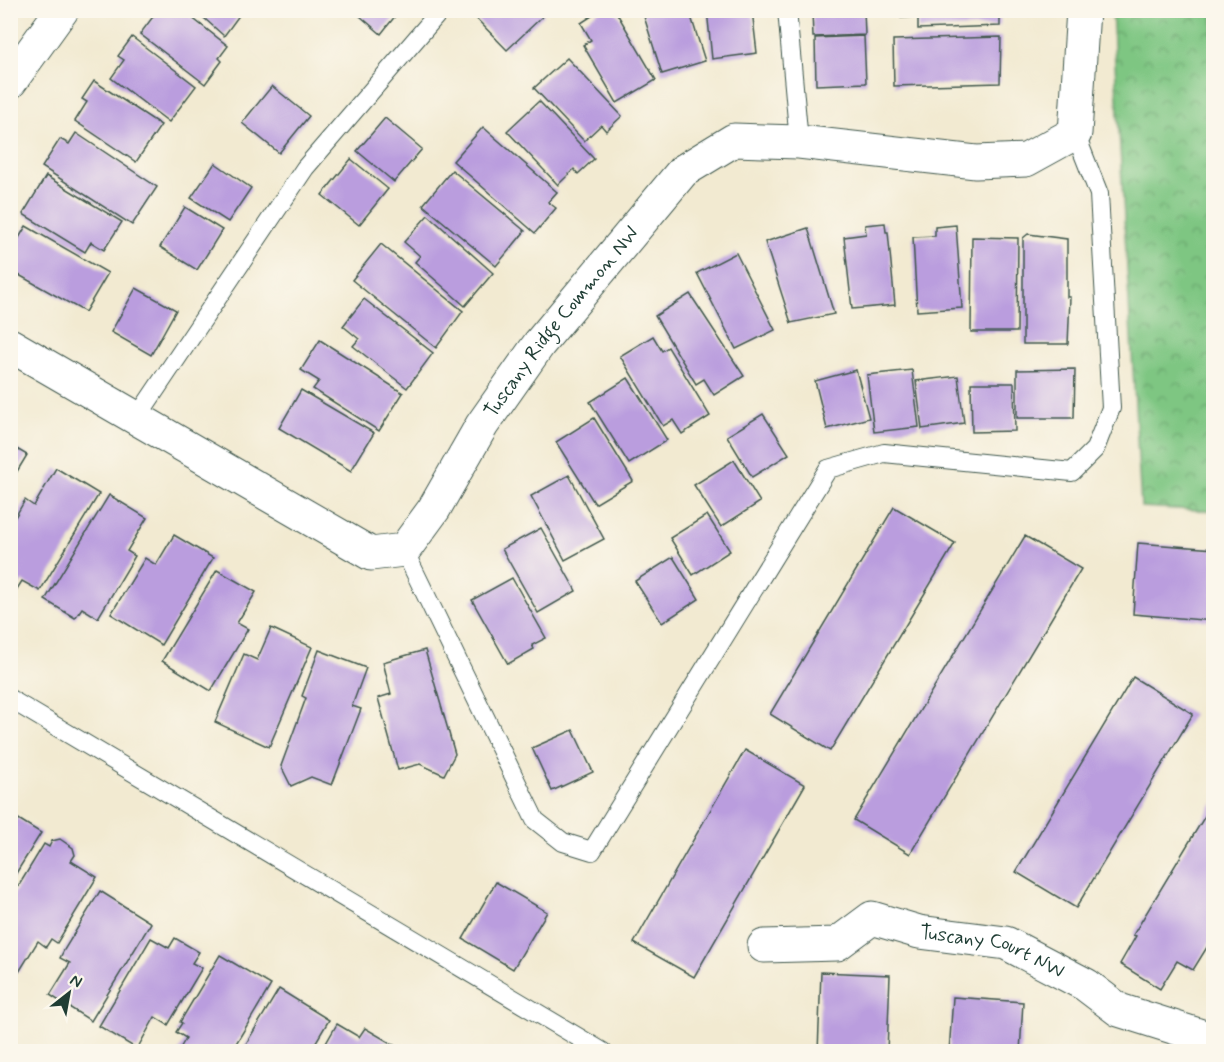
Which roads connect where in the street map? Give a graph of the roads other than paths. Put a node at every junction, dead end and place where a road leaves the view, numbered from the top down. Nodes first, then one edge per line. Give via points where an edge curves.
1 (62, 10) edge
2 (441, 10) edge
3 (788, 10) edge
4 (1083, 10) edge
5 (10, 82) edge
6 (1075, 133) junction
7 (799, 142) junction
8 (10, 345) edge
9 (136, 419) junction
10 (404, 550) junction
11 (10, 699) edge
12 (764, 946) dead end
13 (1214, 1040) edge
14 (603, 1052) edge

1 - 5 street
2 - 9 lane via 305,168
3 - 7 lane
4 - 6 street
6 - 7 street, Tuscany Ridge Common NW via 1026,160 976,162
6 - 10 lane via 1100,194 1111,408 1095,448 1072,472 884,453 828,469 592,851 563,842 535,820
7 - 10 street, Tuscany Ridge Common NW via 734,140 683,171 539,344 482,425 434,509
8 - 9 street
9 - 10 street via 371,554
11 - 14 lane
12 - 13 street, Tuscany Court NW via 837,944 872,918 919,932 1006,943 1086,985 1119,1011

